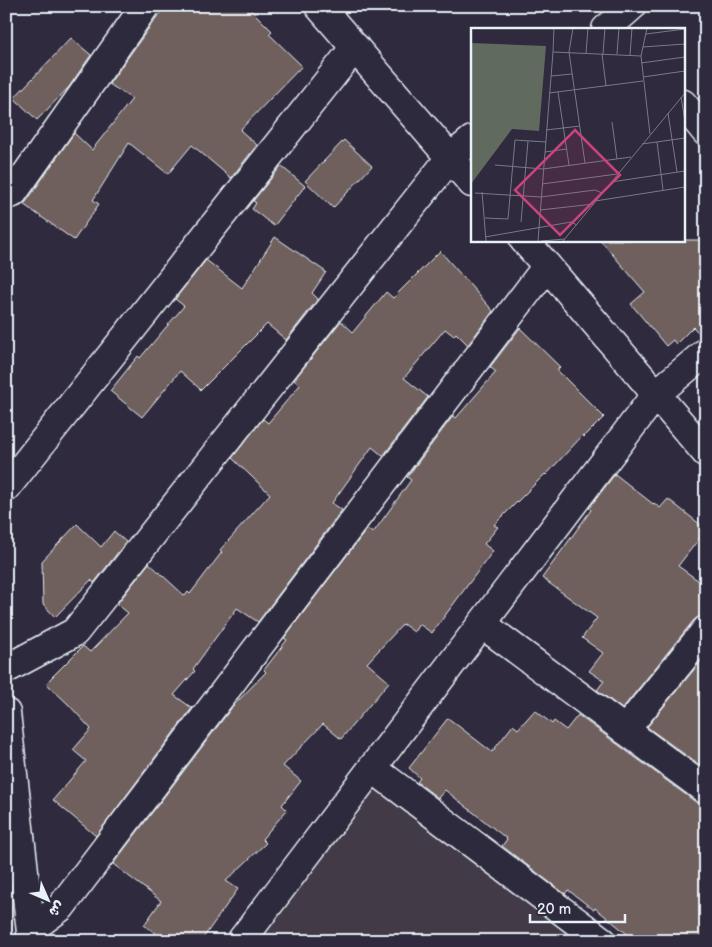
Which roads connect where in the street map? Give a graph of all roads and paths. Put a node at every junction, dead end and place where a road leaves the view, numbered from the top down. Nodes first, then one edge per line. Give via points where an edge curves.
1 (145, 6) edge
2 (320, 6) edge
3 (354, 47) junction
4 (684, 105) edge
5 (706, 132) edge
6 (471, 141) edge
7 (450, 158) junction
8 (471, 182) edge
9 (6, 195) edge
10 (525, 241) edge
11 (547, 266) junction
12 (706, 352) edge
13 (656, 394) junction
14 (706, 453) edge
15 (6, 488) edge
16 (482, 624) junction
17 (706, 630) edge
18 (6, 669) edge
19 (6, 713) edge
20 (625, 730) junction
21 (372, 768) junction
22 (706, 790) edge
23 (13, 831) edge
24 (32, 935) edge
25 (241, 941) edge
26 (602, 941) edge

1 - 9 street via 13,193
2 - 3 street
3 - 7 street
3 - 15 street
4 - 5 street
6 - 7 street
7 - 8 street
7 - 18 street via 75,632
10 - 11 street
11 - 13 street
11 - 24 street via 61,907
12 - 13 street
13 - 14 street
13 - 16 street
16 - 20 street
16 - 21 street
17 - 20 street
19 - 23 street
20 - 22 street
21 - 25 street
21 - 26 street
23 - 24 street

